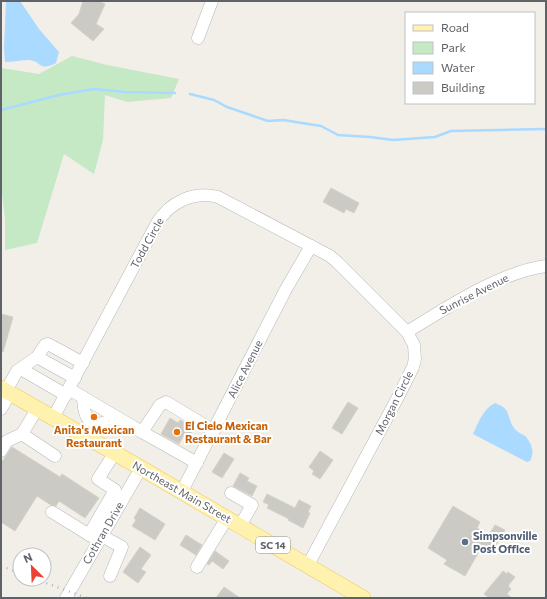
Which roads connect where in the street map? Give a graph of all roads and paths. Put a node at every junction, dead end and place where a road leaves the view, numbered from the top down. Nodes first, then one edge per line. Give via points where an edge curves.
1 (212, 1) edge
2 (198, 38) dead end
3 (311, 246) junction
4 (546, 266) edge
5 (407, 332) junction
6 (37, 357) junction
7 (83, 362) junction
8 (21, 369) junction
9 (75, 378) junction
10 (6, 391) edge
11 (67, 392) junction
12 (83, 397) junction
13 (1, 408) edge
14 (37, 409) junction
15 (53, 418) junction
16 (117, 418) junction
17 (214, 431) junction
18 (142, 432) junction
19 (22, 434) junction
20 (1, 451) edge
21 (114, 454) junction
22 (55, 456) dead end
23 (197, 463) junction
24 (141, 468) junction
25 (119, 493) junction
26 (182, 493) junction
27 (231, 493) dead end
28 (52, 512) dead end
29 (233, 522) junction
30 (97, 537) junction
31 (308, 565) junction
32 (197, 567) dead end
33 (110, 576) dead end
34 (66, 598) edge
35 (363, 598) edge

1 - 2 street
3 - 5 street, Morgan Circle via 337,262
3 - 7 street, Todd Circle via 218,197 201,195 183,199 160,218
3 - 17 street, Alice Avenue via 286,289
4 - 5 street, Sunrise Avenue via 499,280
5 - 31 street, Morgan Circle via 414,345 413,367
6 - 7 street via 48,344
6 - 8 street
6 - 9 street
7 - 9 street, Todd Circle
8 - 10 street
8 - 11 street
9 - 11 street, Todd Circle
10 - 13 street
10 - 14 main road, Northeast Main Street / SC 14
11 - 12 street
11 - 15 street, Todd Circle
12 - 16 street
12 - 16 street via 83,410 87,419 104,424
14 - 15 main road, Northeast Main Street / SC 14
14 - 19 street
15 - 21 main road, Northeast Main Street / SC 14
16 - 18 street
17 - 18 street via 166,402 160,405
17 - 23 street, Alice Avenue
18 - 23 street
19 - 20 street via 7,441
19 - 22 street
21 - 24 main road, Northeast Main Street / SC 14
21 - 25 street via 98,479
23 - 26 street, Alice Avenue
24 - 25 street, Cothran Drive
24 - 26 main road, Northeast Main Street / SC 14
25 - 30 street, Cothran Drive
26 - 29 main road, Northeast Main Street / SC 14
27 - 29 street via 252,505
28 - 30 street
29 - 31 main road, Northeast Main Street / SC 14
29 - 32 street
30 - 33 street via 122,547
30 - 34 street, Cothran Drive
31 - 35 main road, Northeast Main Street / SC 14

